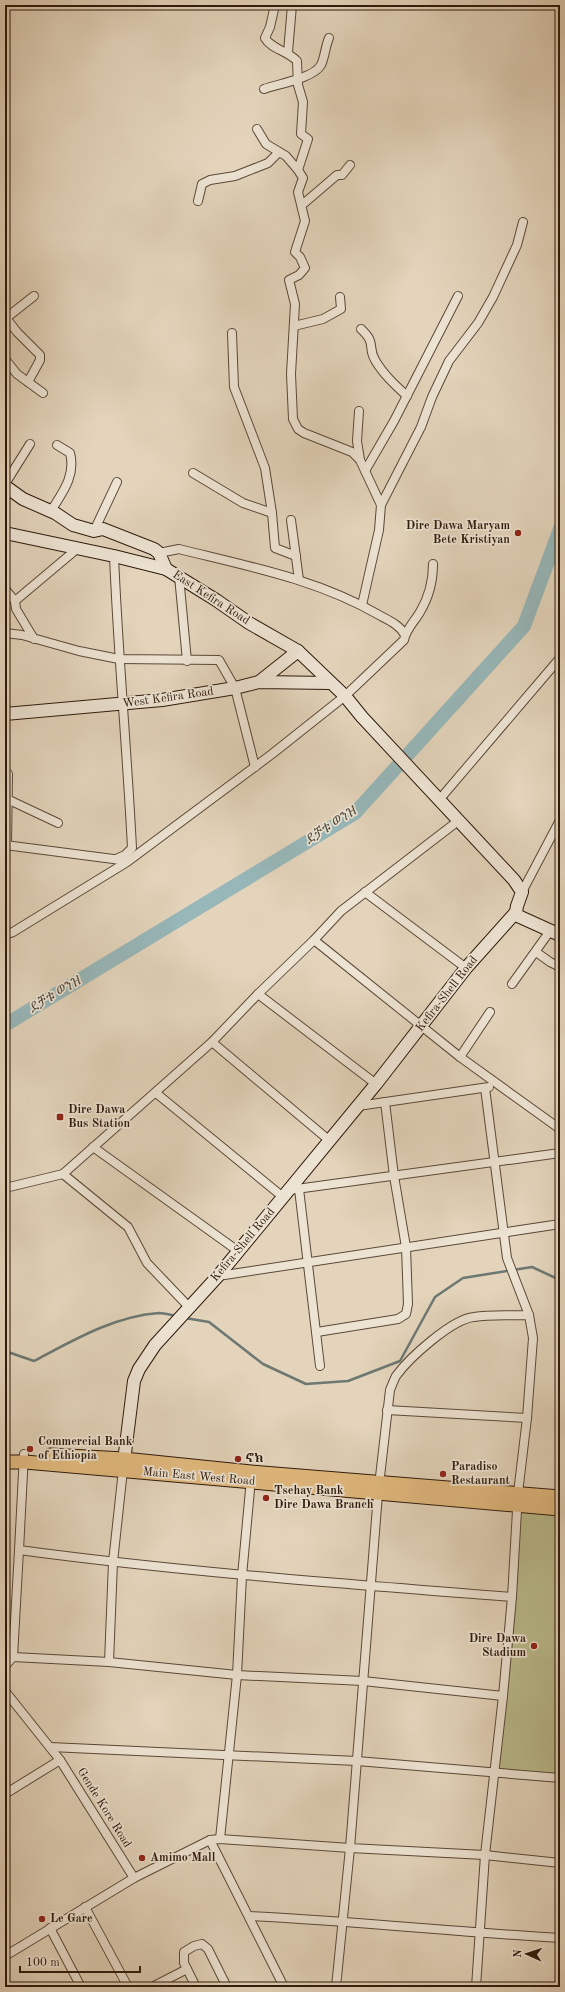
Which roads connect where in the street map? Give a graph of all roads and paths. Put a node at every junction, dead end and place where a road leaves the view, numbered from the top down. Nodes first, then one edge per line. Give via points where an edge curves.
1 (275, 5) edge
2 (292, 5) edge
3 (329, 38) dead end
4 (288, 52) junction
5 (298, 79) junction
6 (264, 89) dead end
7 (257, 129) dead end
8 (279, 152) junction
9 (350, 165) dead end
10 (298, 170) junction
11 (198, 201) dead end
12 (302, 205) junction
13 (523, 222) dead end
14 (34, 296) dead end
15 (458, 296) dead end
16 (340, 297) dead end
17 (294, 326) junction
18 (361, 329) dead end
19 (232, 333) dead end
20 (5, 359) edge
21 (28, 382) junction
22 (43, 393) dead end
23 (406, 396) junction
24 (359, 411) dead end
25 (30, 444) dead end
26 (57, 445) dead end
27 (360, 460) junction
28 (365, 471) junction
29 (192, 473) dead end
30 (117, 482) dead end
31 (5, 485) edge
32 (381, 505) junction
33 (51, 511) junction
34 (272, 513) junction
35 (291, 520) dead end
36 (94, 531) junction
37 (5, 533) edge
38 (78, 548) junction
39 (159, 553) junction
40 (114, 556) junction
41 (296, 556) junction
42 (433, 564) dead end
43 (166, 569) junction
44 (178, 576) junction
45 (299, 580) junction
46 (5, 589) edge
47 (14, 601) junction
48 (362, 605) junction
49 (5, 634) edge
50 (405, 635) junction
51 (34, 639) junction
52 (298, 651) junction
53 (560, 658) edge
54 (118, 659) junction
55 (187, 661) junction
56 (259, 682) junction
57 (330, 683) junction
58 (235, 688) junction
59 (345, 696) junction
60 (124, 704) junction
61 (5, 714) edge
62 (255, 767) junction
63 (8, 774) dead end
64 (7, 799) junction
65 (439, 800) junction
66 (560, 820) edge
67 (458, 822) junction
68 (58, 823) dead end
69 (6, 845) edge
70 (116, 860) junction
71 (127, 862) junction
72 (365, 892) junction
73 (522, 892) junction
74 (516, 912) junction
75 (555, 933) edge
76 (5, 935) edge
77 (314, 940) junction
78 (536, 952) junction
79 (560, 967) edge
80 (466, 968) junction
81 (512, 984) dead end
82 (258, 994) junction
83 (490, 1012) dead end
84 (422, 1026) junction
85 (212, 1042) junction
86 (460, 1057) junction
87 (376, 1084) junction
88 (500, 1086) junction
89 (485, 1088) junction
90 (156, 1093) junction
91 (385, 1102) junction
92 (358, 1106) junction
93 (560, 1129) edge
94 (330, 1141) junction
95 (93, 1147) junction
96 (560, 1153) edge
97 (495, 1162) junction
98 (63, 1174) junction
99 (394, 1176) junction
100 (5, 1188) edge
101 (290, 1192) junction
102 (560, 1224) edge
103 (504, 1233) junction
104 (406, 1247) junction
105 (238, 1252) junction
106 (307, 1262) junction
107 (218, 1276) junction
108 (183, 1314) junction
109 (529, 1315) junction
110 (317, 1332) junction
111 (320, 1366) dead end
112 (387, 1410) junction
113 (527, 1418) junction
114 (5, 1453) edge
115 (24, 1458) junction
116 (5, 1462) edge
117 (123, 1465) junction
118 (251, 1477) junction
119 (379, 1488) junction
120 (560, 1497) edge
121 (518, 1499) junction
122 (560, 1509) edge
123 (19, 1550) junction
124 (113, 1562) junction
125 (242, 1576) junction
126 (371, 1586) junction
127 (512, 1597) junction
128 (13, 1658) junction
129 (109, 1662) junction
130 (5, 1666) edge
131 (237, 1675) junction
132 (362, 1681) junction
133 (5, 1691) edge
134 (503, 1696) junction
135 (50, 1746) junction
136 (230, 1754) junction
137 (60, 1760) junction
138 (357, 1761) junction
139 (494, 1773) junction
140 (560, 1778) edge
141 (5, 1794) edge
142 (220, 1839) junction
143 (210, 1840) junction
144 (350, 1848) junction
145 (485, 1855) junction
146 (560, 1863) edge
147 (134, 1878) junction
148 (85, 1907) junction
149 (249, 1916) junction
150 (342, 1921) junction
151 (50, 1928) junction
152 (480, 1933) junction
153 (560, 1938) edge
154 (5, 1956) edge
155 (187, 1969) junction
156 (81, 1987) edge
157 (128, 1987) edge
158 (152, 1987) edge
159 (196, 1987) edge
160 (227, 1987) edge
161 (284, 1987) edge
162 (336, 1987) edge
163 (476, 1987) edge

1 - 4 street via 265,38 269,44
2 - 4 street
3 - 5 street via 321,65 317,70
4 - 5 street via 297,61
5 - 6 street
5 - 10 street via 304,102 301,134 308,139
7 - 8 street via 266,144
8 - 10 street
8 - 11 street via 268,163 236,176 205,182 202,184
9 - 12 street via 342,175 337,175
10 - 12 street via 303,178 298,190
12 - 17 street via 305,221 295,252 305,268 289,280 295,304
13 - 32 street via 517,245 493,297 478,323 449,361 421,427
14 - 21 street via 6,318 40,354 40,360
15 - 23 street
16 - 17 street via 341,309 323,319
17 - 27 street via 291,385 294,424 304,433 352,452
18 - 23 street via 371,340 374,356 383,373
19 - 34 street via 234,387 262,459
20 - 21 street via 17,374
21 - 22 street
23 - 28 street
24 - 27 street via 357,441
25 - 31 street
26 - 33 street via 70,453 71,476
27 - 28 street
28 - 32 street
29 - 34 street via 242,503
30 - 36 street
31 - 33 main road via 23,499
32 - 48 street via 379,530
33 - 36 main road via 73,525
34 - 41 street via 275,548
35 - 41 street
36 - 39 main road via 103,529
37 - 38 main road, East Kefira Road
38 - 40 main road, East Kefira Road
38 - 47 street
39 - 43 main road
39 - 45 street via 179,550
40 - 43 main road, East Kefira Road
40 - 54 street
41 - 45 street
42 - 50 street via 429,593
43 - 44 main road, East Kefira Road
44 - 52 main road, East Kefira Road via 249,623
44 - 55 street
45 - 48 street
46 - 47 street
47 - 51 street
48 - 50 street via 399,626
49 - 51 street
50 - 59 street via 398,647
51 - 54 street
52 - 56 main road
52 - 57 main road, East Kefira Road
53 - 65 street
54 - 55 street
54 - 60 street
55 - 58 street via 219,660
56 - 57 main road, West Kefira Road
56 - 58 main road, West Kefira Road
57 - 59 main road
58 - 60 main road, West Kefira Road
58 - 62 street
59 - 62 street
59 - 65 main road
60 - 61 main road, West Kefira Road
60 - 70 street via 132,848
62 - 71 street
63 - 64 street
64 - 68 street
64 - 69 street
65 - 67 main road
66 - 73 street
67 - 72 street
67 - 73 main road via 514,880
69 - 70 street
70 - 71 street
71 - 76 street
72 - 77 street via 341,911
72 - 80 street
73 - 74 main road, Kefira-Shell Road
74 - 75 main road via 518,916
74 - 80 main road, Kefira-Shell Road
75 - 78 street
77 - 82 street
77 - 84 street
78 - 79 street
78 - 81 street
80 - 84 main road, Kefira-Shell Road
82 - 85 street
82 - 87 street
83 - 86 street
84 - 86 street
84 - 87 main road, Kefira-Shell Road
85 - 90 street
85 - 94 street
86 - 88 street
87 - 92 main road, Kefira-Shell Road
88 - 89 street
88 - 93 street
89 - 91 street
89 - 97 street
90 - 95 street
90 - 101 street
91 - 92 street
91 - 99 street
92 - 94 main road, Kefira-Shell Road
94 - 101 main road, Kefira-Shell Road
95 - 98 street
95 - 105 street
96 - 97 street
97 - 99 street
97 - 103 street
98 - 100 street
98 - 108 street via 128,1227 147,1263
99 - 101 street
99 - 104 street
101 - 105 main road, Kefira-Shell Road
101 - 106 street
102 - 103 street
103 - 104 street
103 - 109 street via 507,1258
104 - 106 street
104 - 110 street via 406,1314 398,1319
105 - 107 main road, Kefira-Shell Road
106 - 107 street
106 - 110 street
107 - 108 main road, Kefira-Shell Road
108 - 117 main road, Kefira-Shell Road via 155,1344 139,1369 131,1394
109 - 112 street via 472,1317 440,1334 414,1355 396,1376 390,1390
109 - 113 street via 533,1338
110 - 111 street
112 - 113 street
112 - 119 street
113 - 121 street
114 - 115 main road, Main East West Road
115 - 116 main road, Main East West Road
115 - 117 main road, Main East West Road
115 - 123 street
117 - 118 main road, Main East West Road
117 - 124 street
118 - 119 main road, Main East West Road
118 - 125 street
119 - 121 main road, Main East West Road
119 - 126 street
120 - 121 main road, Main East West Road
121 - 122 main road, Main East West Road
121 - 127 street
123 - 124 street
123 - 128 street
124 - 125 street
124 - 129 street
125 - 126 street
125 - 131 street
126 - 127 street
126 - 132 street
127 - 134 street
128 - 129 street
128 - 130 street
129 - 131 street
131 - 132 street
131 - 136 street
132 - 134 street
132 - 138 street
133 - 135 street, Gende Kore Road
134 - 139 street
135 - 136 street
135 - 137 street, Gende Kore Road
136 - 138 street
136 - 142 street
137 - 141 street
137 - 147 street, Gende Kore Road
138 - 139 street
138 - 144 street
139 - 140 street
139 - 145 street
142 - 143 street
142 - 144 street
143 - 147 street
143 - 149 street
144 - 145 street
144 - 150 street
145 - 146 street
145 - 152 street
147 - 148 street
148 - 151 street
148 - 157 street
149 - 150 street
149 - 161 street
150 - 152 street
150 - 162 street
151 - 154 street
151 - 156 street
152 - 153 street
152 - 163 street
155 - 158 street
155 - 159 street
155 - 160 street via 184,1952 202,1944 208,1949

